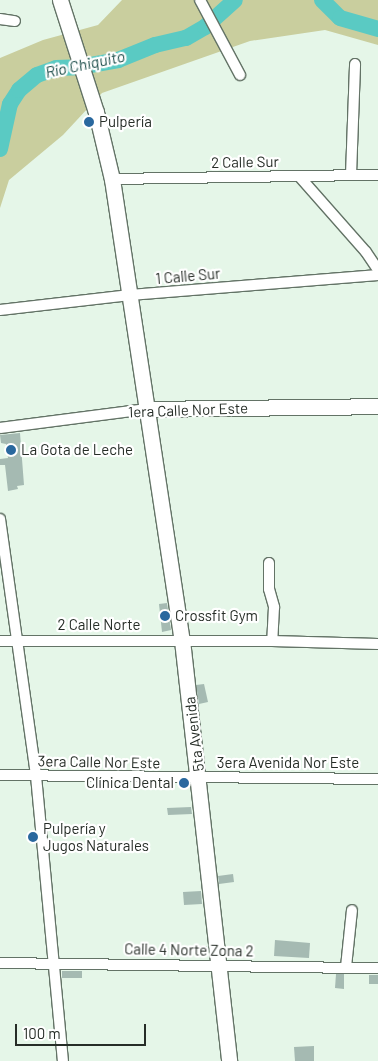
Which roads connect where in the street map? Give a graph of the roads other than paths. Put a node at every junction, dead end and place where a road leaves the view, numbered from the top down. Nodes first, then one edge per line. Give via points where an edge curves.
1 (60, 0) edge
2 (200, 0) edge
3 (0, 19) edge
4 (15, 21) dead end
5 (355, 64) dead end
6 (240, 75) dead end
7 (378, 174) edge
8 (350, 175) junction
9 (299, 176) junction
10 (112, 179) junction
11 (378, 270) edge
12 (378, 275) edge
13 (130, 295) junction
14 (0, 310) edge
15 (378, 406) edge
16 (146, 409) junction
17 (0, 428) edge
18 (0, 519) edge
19 (269, 563) dead end
20 (0, 640) edge
21 (17, 640) junction
22 (182, 640) junction
23 (272, 641) junction
24 (378, 644) edge
25 (0, 776) edge
26 (36, 776) junction
27 (199, 778) junction
28 (378, 779) edge
29 (352, 910) dead end
30 (56, 962) junction
31 (0, 963) edge
32 (219, 965) junction
33 (346, 967) junction
34 (378, 968) edge
35 (64, 1061) edge
36 (229, 1061) edge

1 - 10 street, 5ta Avenida via 96,112
2 - 6 street
3 - 4 street
5 - 8 street
7 - 8 street, 2 Calle Sur
8 - 9 street, 2 Calle Sur
9 - 10 street, 2 Calle Sur
9 - 11 street
10 - 13 street, 5ta Avenida
12 - 13 street, 1 Calle Sur
13 - 14 street, 1 Calle Sur
13 - 16 street, 5ta Avenida
15 - 16 street, 1era Calle Nor Este
16 - 17 street, 1era Calle Nor Este
16 - 22 street, 5ta Avenida
18 - 21 street
19 - 23 street via 269,589 274,607
20 - 21 street, 2 Calle Norte
21 - 22 street, 2 Calle Norte
21 - 26 street
22 - 23 street, 2 Calle Norte
22 - 27 street, 5ta Avenida
23 - 24 street, 2 Calle Norte
25 - 26 street, 3era Calle Nor Este
26 - 27 street, 3era Calle Nor Este
26 - 30 street
27 - 28 street, 3era Avenida Nor Este
27 - 32 street, 5ta Avenida
29 - 33 street
30 - 31 street, Calle 4 Norte Zona 2
30 - 32 street, Calle 4 Norte Zona 2
30 - 35 street
32 - 33 street, Calle 4 Norte Zona 2
32 - 36 street, 5ta Avenida
33 - 34 street, Calle 4 Norte Zona 2

